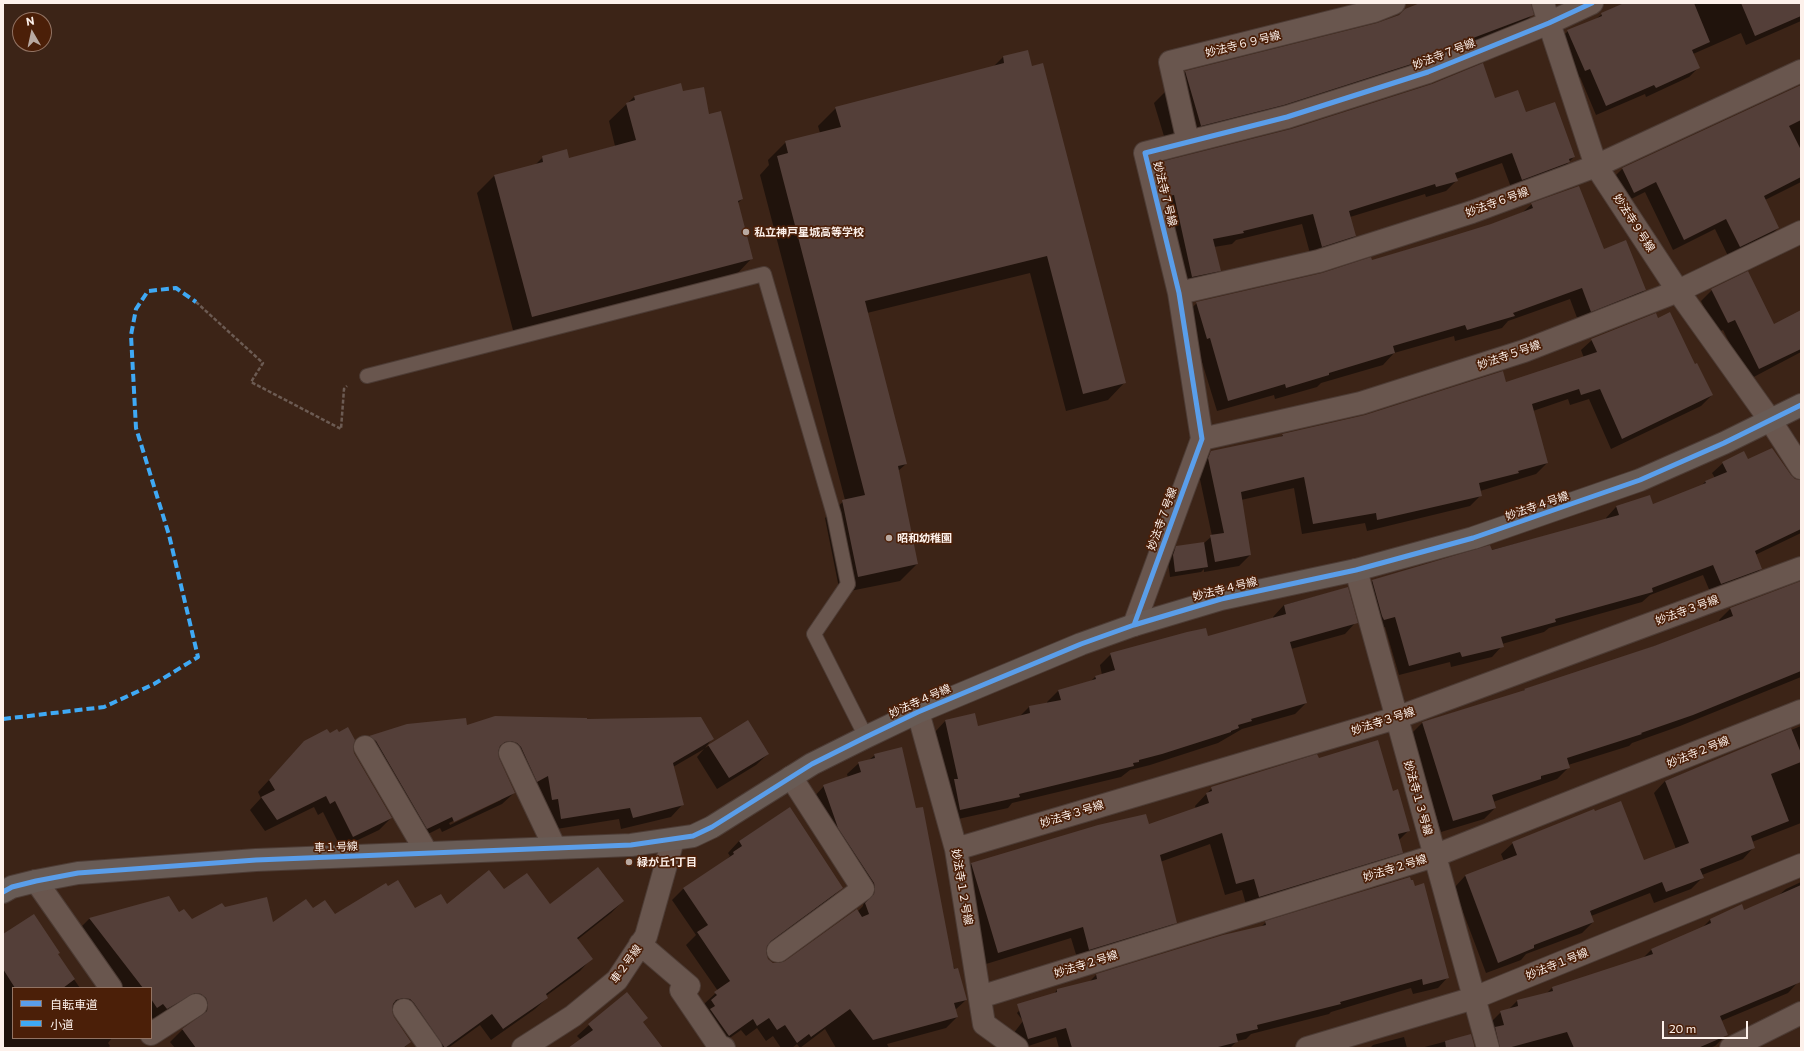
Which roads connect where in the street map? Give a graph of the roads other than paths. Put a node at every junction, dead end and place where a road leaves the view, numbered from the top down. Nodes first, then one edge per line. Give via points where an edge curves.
1 (1394, 3) edge
2 (1592, 3) edge
3 (1546, 13) edge
4 (1801, 71) edge
5 (1188, 142) junction
6 (1596, 166) junction
7 (1801, 232) edge
8 (1678, 291) junction
9 (1179, 293) junction
10 (367, 376) road end
11 (1801, 405) edge
12 (1770, 420) junction
13 (1202, 439) junction
14 (1801, 468) edge
15 (1801, 568) edge
16 (1356, 570) junction
17 (1134, 625) junction
18 (1801, 711) edge
19 (918, 712) junction
20 (1396, 718) junction
21 (866, 737) junction
22 (366, 747) dead end
23 (510, 753) dead end
24 (791, 777) junction
25 (673, 840) junction
26 (555, 848) junction
27 (956, 849) junction
28 (427, 853) junction
29 (1434, 856) junction
30 (1801, 865) edge
31 (36, 881) junction
32 (3, 892) edge
33 (640, 944) junction
34 (778, 951) dead end
35 (110, 987) edge
36 (980, 997) junction
37 (1474, 998) junction
38 (196, 1006) dead end
39 (404, 1010) dead end
40 (1801, 1013) edge
41 (152, 1033) edge
42 (147, 1039) edge
43 (153, 1048) edge
44 (431, 1048) edge
45 (523, 1048) edge
46 (724, 1048) edge
47 (1017, 1048) edge
48 (1307, 1048) edge
49 (1488, 1048) edge
50 (1731, 1048) edge

1 - 5 street, 妙法寺６９号線 via 1374,11 1170,62
2 - 3 street, 妙法寺７号線
3 - 5 street, 妙法寺７号線 via 1428,72 1287,116
3 - 6 street, 妙法寺９号線
4 - 6 street, 妙法寺６号線
5 - 9 street, 妙法寺７号線 via 1145,153
6 - 8 street, 妙法寺９号線
6 - 9 street, 妙法寺６号線 via 1472,212 1319,261
7 - 8 street, 妙法寺５号線
8 - 12 street, 妙法寺９号線
8 - 13 street, 妙法寺５号線 via 1524,351 1361,403
9 - 13 street, 妙法寺７号線
10 - 21 lane via 764,274 834,515 848,584 814,634
11 - 12 street, 妙法寺４号線
12 - 14 street
12 - 16 street, 妙法寺４号線 via 1724,443 1626,485 1473,538
13 - 17 street, 妙法寺７号線
15 - 20 street, 妙法寺３号線
16 - 17 street, 妙法寺４号線 via 1221,600
16 - 20 street, 妙法寺１３号線
17 - 19 street, 妙法寺４号線 via 1081,644
18 - 29 street, 妙法寺２号線
19 - 21 street, 妙法寺４号線
19 - 27 street, 妙法寺１２号線
20 - 27 street, 妙法寺３号線
20 - 29 street, 妙法寺１３号線
21 - 24 street, 妙法寺４号線
22 - 28 street
23 - 26 street
24 - 25 street, 妙法寺４号線 via 712,827 692,836
24 - 34 street via 863,889
25 - 26 street, 車１号線 via 631,845
25 - 33 street, 車２号線 via 646,936
26 - 28 street, 車１号線
27 - 36 street, 妙法寺１２号線
28 - 31 street, 車１号線 via 256,860 78,874
29 - 36 street, 妙法寺２号線
29 - 37 street, 妙法寺１３号線
30 - 37 street, 妙法寺１号線
31 - 32 street, 車１号線
31 - 35 street
33 - 45 street, 車２号線 via 617,980 574,1016
33 - 46 street via 689,986 681,990 720,1046
36 - 47 street, 妙法寺１２号線 via 984,1024
37 - 48 street, 妙法寺１号線
37 - 49 street, 妙法寺１３号線
38 - 41 street
39 - 44 street
40 - 50 street
42 - 43 street

